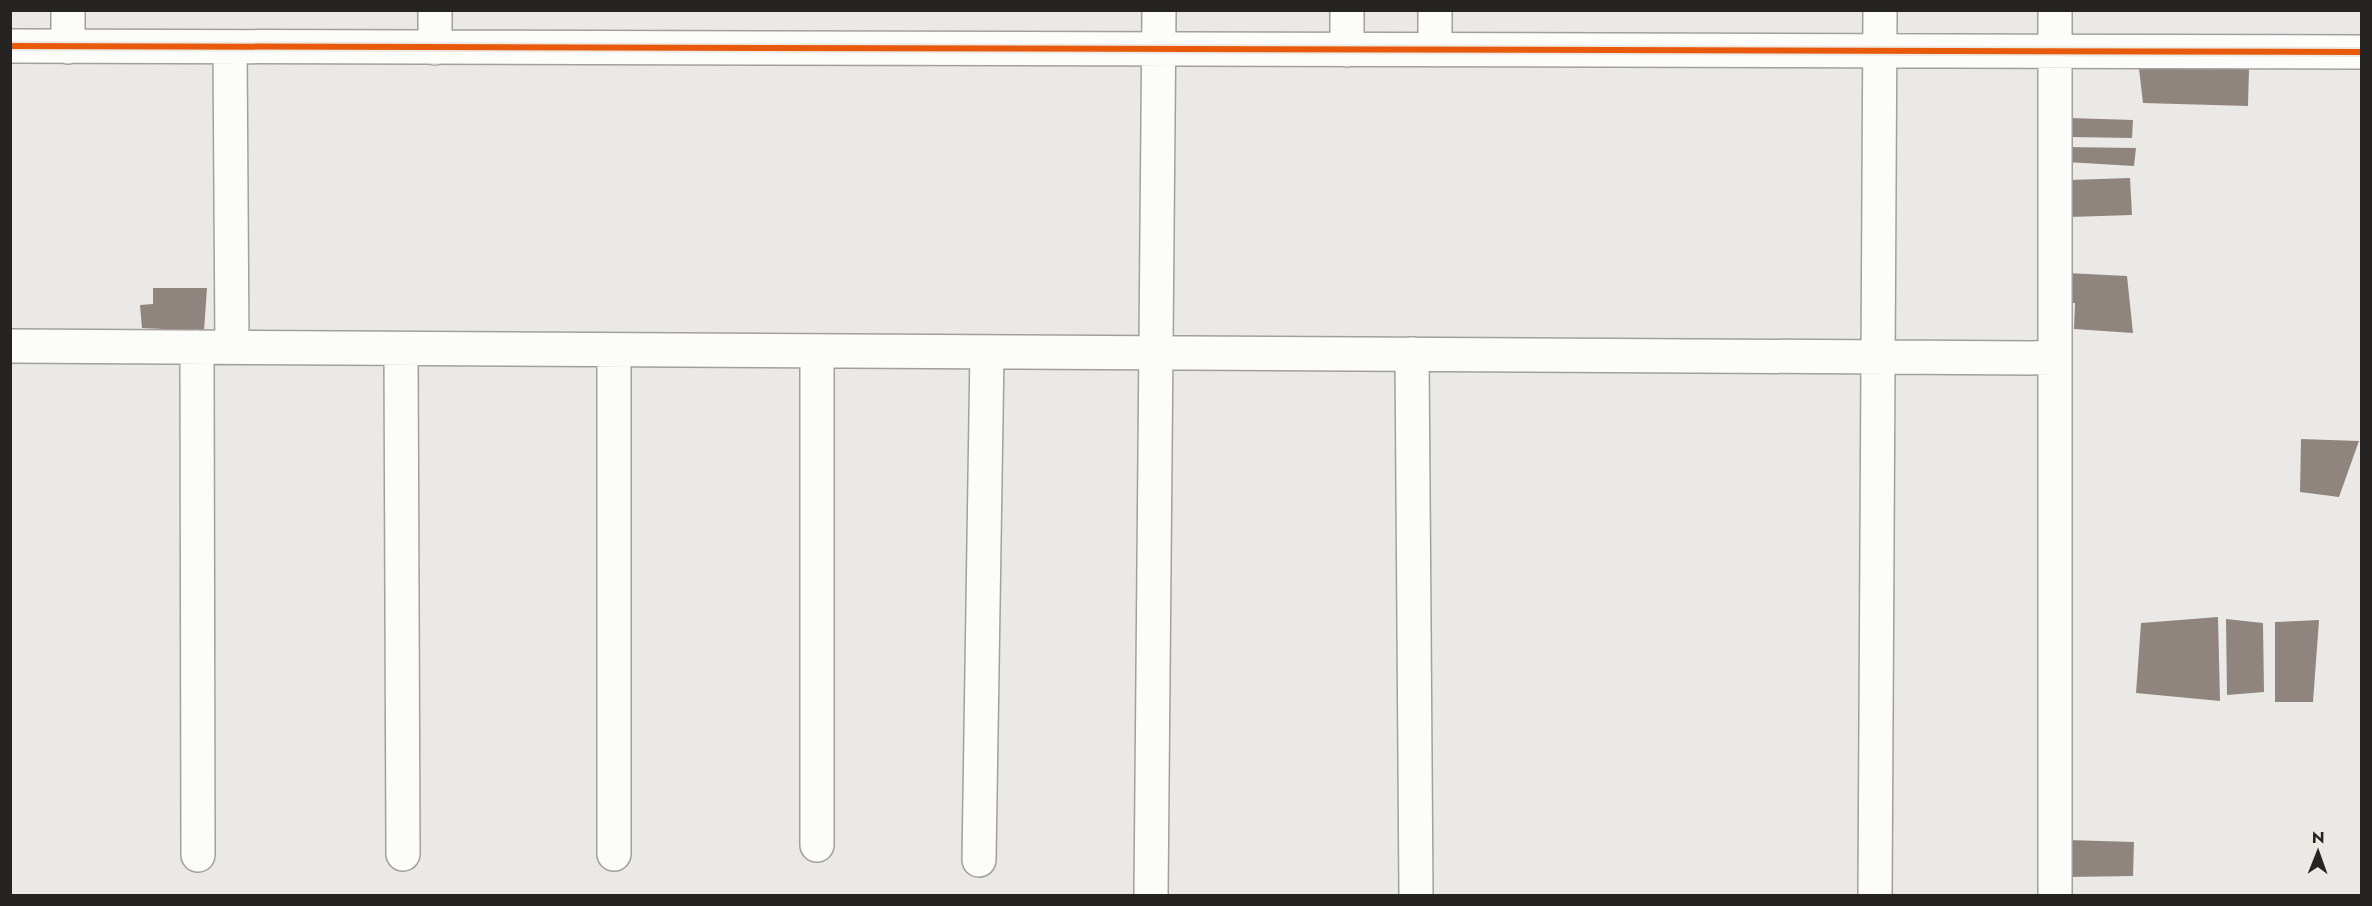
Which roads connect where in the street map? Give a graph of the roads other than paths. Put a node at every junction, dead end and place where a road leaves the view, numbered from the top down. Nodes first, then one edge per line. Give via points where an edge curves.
1 (68, 10) edge
2 (435, 10) edge
3 (1159, 10) edge
4 (1347, 10) edge
5 (1435, 10) edge
6 (1880, 10) edge
7 (2055, 10) edge
8 (10, 46) edge
9 (68, 47) junction
10 (230, 47) junction
11 (435, 48) junction
12 (1159, 50) junction
13 (1347, 50) junction
14 (1435, 50) junction
15 (1880, 51) junction
16 (2055, 52) junction
17 (2361, 52) edge
18 (10, 346) edge
19 (197, 347) junction
20 (232, 347) junction
21 (401, 348) junction
22 (614, 350) junction
23 (817, 351) junction
24 (987, 352) junction
25 (1155, 353) junction
26 (1412, 354) junction
27 (1878, 357) junction
28 (2055, 358) junction
29 (817, 845) dead end
30 (403, 854) dead end
31 (614, 854) dead end
32 (198, 855) dead end
33 (979, 860) dead end
34 (1151, 896) edge
35 (1416, 896) edge
36 (1875, 896) edge
37 (2055, 896) edge

1 - 9 street
2 - 11 street
3 - 12 street
4 - 13 street
5 - 14 street
6 - 15 street
7 - 16 street
8 - 9 street
9 - 10 street
10 - 11 street
10 - 20 street
11 - 12 street
12 - 13 street
12 - 25 street
13 - 14 street
14 - 15 street
15 - 16 street
15 - 27 street
16 - 17 street
16 - 28 street
18 - 19 street
19 - 20 street
19 - 32 street
20 - 21 street
21 - 22 street
21 - 30 street
22 - 23 street
22 - 31 street
23 - 24 street
23 - 29 street
24 - 25 street
24 - 33 street
25 - 26 street
25 - 34 street
26 - 27 street
26 - 35 street
27 - 28 street
27 - 36 street
28 - 37 street

